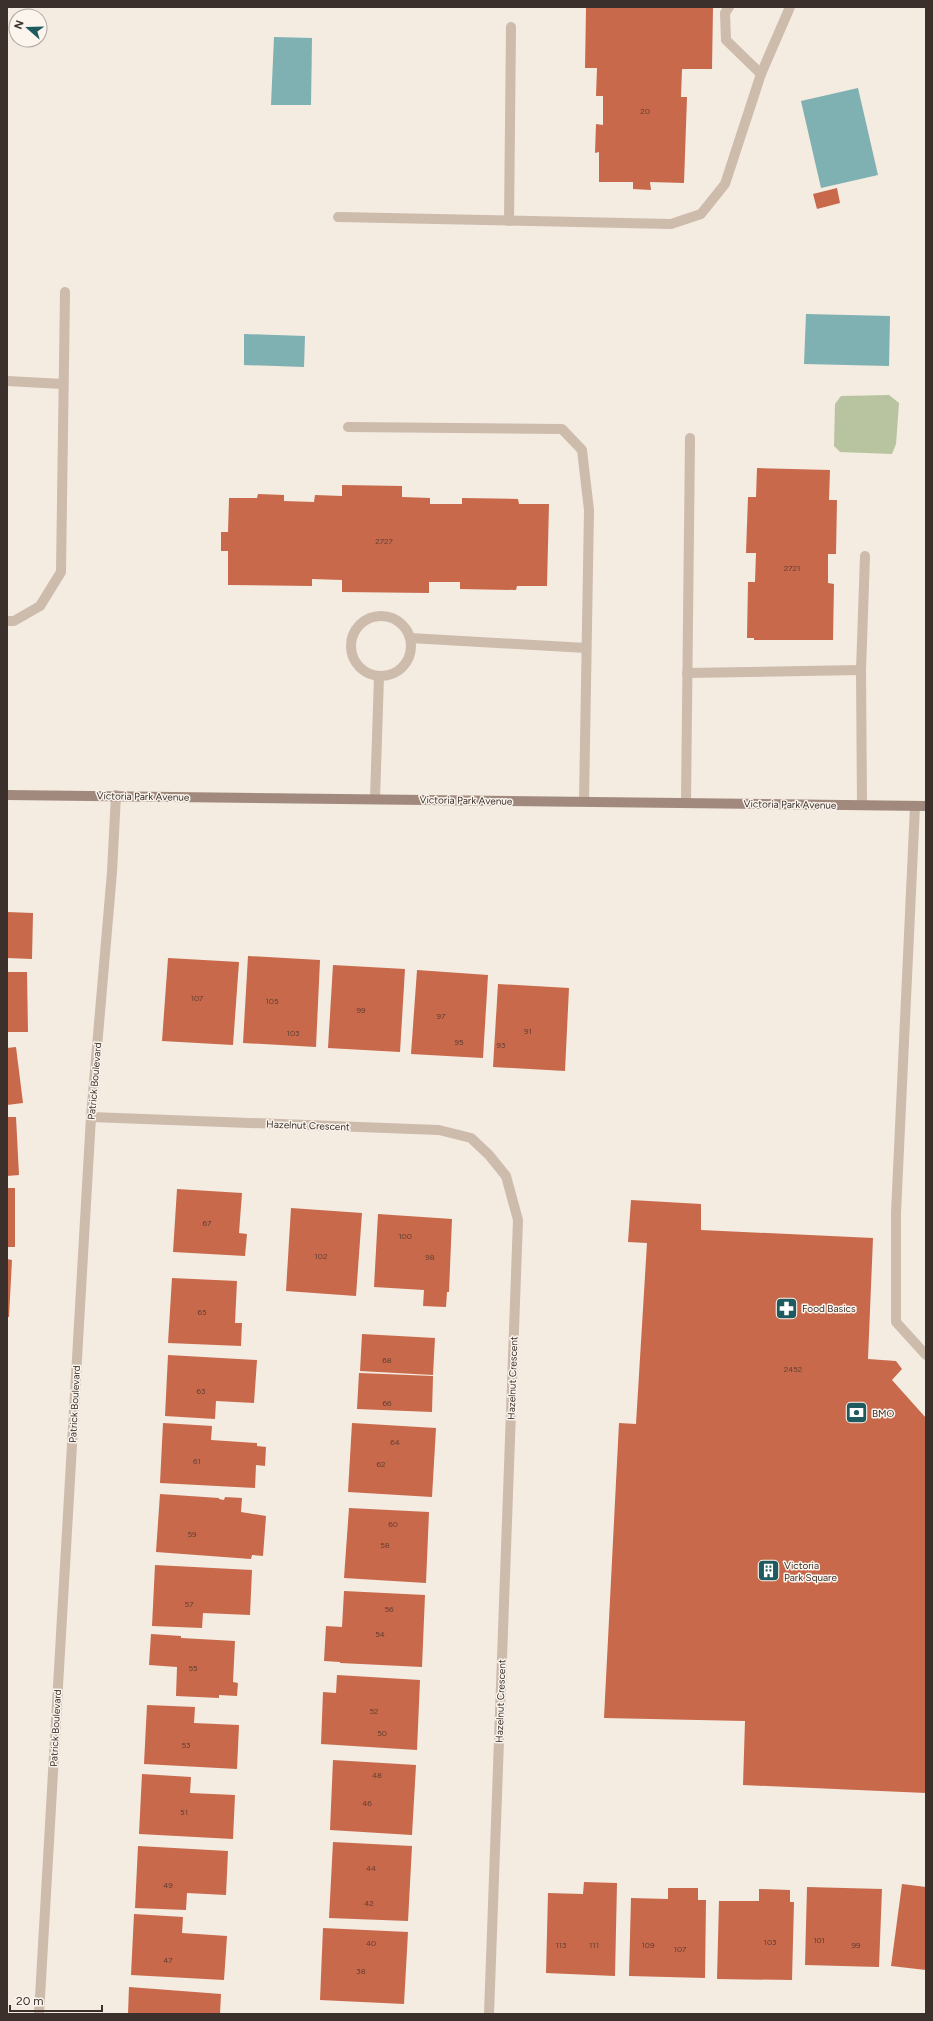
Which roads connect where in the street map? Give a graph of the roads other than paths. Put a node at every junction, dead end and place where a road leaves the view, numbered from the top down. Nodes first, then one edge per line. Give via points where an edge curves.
1 (729, 7) edge
2 (790, 7) edge
3 (511, 27) dead end
4 (761, 74) junction
5 (338, 218) dead end
6 (509, 221) junction
7 (65, 292) dead end
8 (7, 382) edge
9 (63, 384) junction
10 (348, 427) dead end
11 (690, 438) dead end
12 (865, 556) dead end
13 (7, 621) edge
14 (410, 638) junction
15 (586, 648) junction
16 (861, 670) junction
17 (687, 673) junction
18 (379, 676) junction
19 (7, 795) edge
20 (116, 795) junction
21 (375, 799) junction
22 (584, 801) junction
23 (686, 803) junction
24 (862, 805) junction
25 (915, 806) junction
26 (926, 806) edge
27 (91, 1117) junction
28 (926, 1355) edge
29 (39, 2014) edge
30 (489, 2014) edge

1 - 4 street via 725,13 726,40
2 - 4 street
3 - 6 street
4 - 6 street via 725,184 701,214 671,224
5 - 6 street
7 - 9 street
8 - 9 street
9 - 13 street via 61,572 40,606 14,621
10 - 15 street via 562,429 582,450 588,502
11 - 17 street
12 - 16 street
14 - 15 street
14 - 18 street via 411,647 404,665 388,676
14 - 18 street via 406,629 389,618 369,619 361,624 352,642 355,661 361,669
15 - 22 street
16 - 17 street
16 - 24 street
17 - 23 street
18 - 21 street
19 - 20 main road, Victoria Park Avenue
20 - 21 main road, Victoria Park Avenue
20 - 27 street, Patrick Boulevard
21 - 22 main road, Victoria Park Avenue
22 - 23 main road, Victoria Park Avenue
23 - 24 main road, Victoria Park Avenue
24 - 25 main road, Victoria Park Avenue
25 - 26 main road, Victoria Park Avenue
25 - 28 street via 896,1214 896,1322
27 - 29 street, Patrick Boulevard
27 - 30 street, Hazelnut Crescent via 439,1130 471,1138 489,1154 506,1176 518,1220

